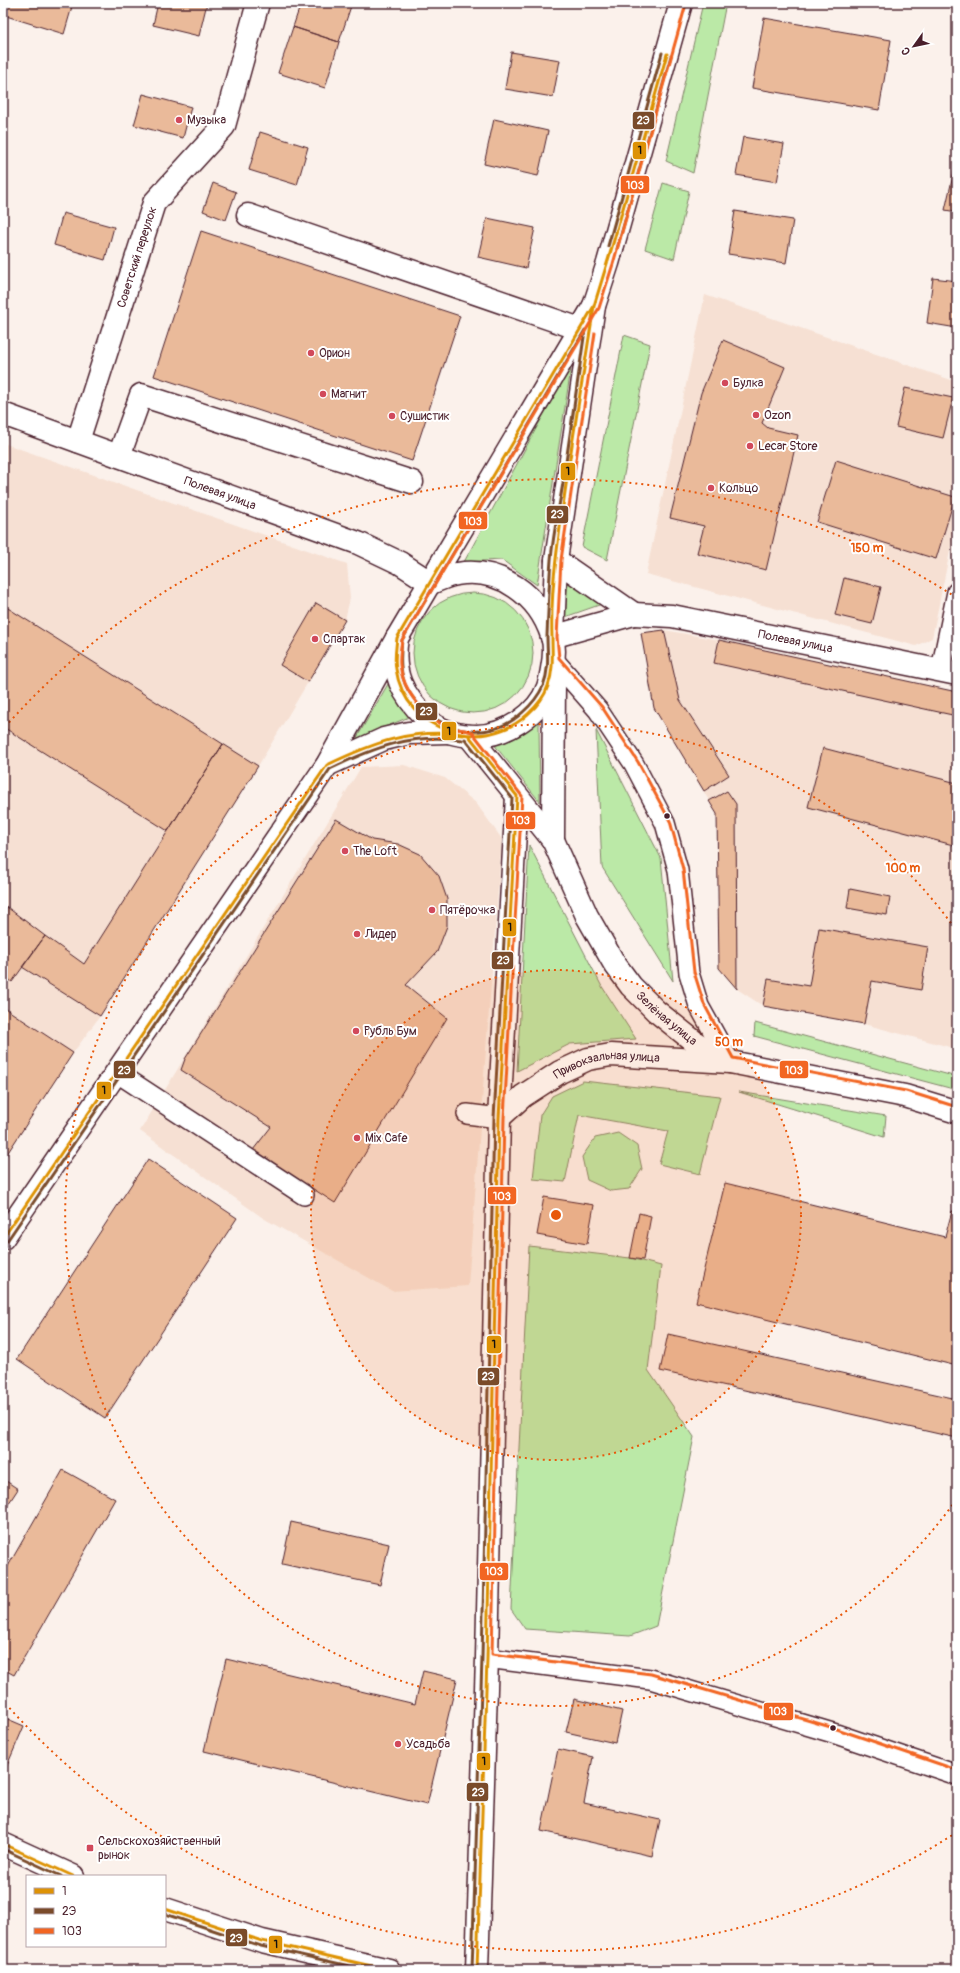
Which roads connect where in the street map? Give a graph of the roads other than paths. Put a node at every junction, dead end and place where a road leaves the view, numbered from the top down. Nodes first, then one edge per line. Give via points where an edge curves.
1 (258, 3) edge
2 (681, 3) edge
3 (248, 215) dead end
4 (594, 306) junction
5 (580, 329) junction
6 (3, 414) edge
7 (78, 441) junction
8 (119, 456) junction
9 (412, 482) dead end
10 (556, 560) junction
11 (431, 583) junction
12 (957, 592) edge
13 (634, 614) junction
14 (552, 637) junction
15 (397, 638) junction
16 (554, 660) junction
17 (949, 672) edge
18 (448, 732) junction
19 (469, 736) junction
20 (327, 765) junction
21 (517, 796) junction
22 (553, 840) junction
23 (730, 1062) junction
24 (116, 1072) junction
25 (957, 1112) edge
26 (467, 1114) dead end
27 (499, 1118) junction
28 (304, 1195) dead end
29 (3, 1238) edge
30 (486, 1658) junction
31 (957, 1775) edge
32 (3, 1844) edge
33 (71, 1875) edge
34 (166, 1909) edge
35 (388, 1970) edge
36 (477, 1970) edge

1 - 7 street, Советский переулок via 224,126 154,203
2 - 4 street
3 - 5 street
4 - 5 street
4 - 10 street
5 - 11 street
6 - 7 street, Полевая улица
7 - 8 street, Полевая улица
8 - 9 street via 142,395
8 - 11 street, Полевая улица via 358,543 400,563
10 - 13 street
10 - 14 street
11 - 14 street via 457,574 482,573 503,579 526,594 542,612
11 - 15 street
12 - 17 lane
13 - 14 street, Полевая улица
13 - 17 street, Полевая улица via 672,616
14 - 16 street
15 - 18 street via 396,670 403,691 430,722
15 - 20 street
16 - 19 street via 548,687 539,704 522,720 506,730
16 - 22 street, Зелёная улица
16 - 23 lane via 602,716 634,764 664,823 678,870 690,973 699,1006
18 - 19 street
18 - 20 street via 409,733 384,739
19 - 21 street, Зелёная улица
20 - 24 street
21 - 22 street, Зелёная улица
21 - 27 street
22 - 23 street, Зелёная улица via 587,916 614,963 631,986 656,1011 696,1043
23 - 25 street, Зелёная улица via 905,1096
23 - 27 street, Привокзальная улица via 611,1055 588,1059 560,1072 524,1096
24 - 28 lane
24 - 29 street
26 - 27 lane
27 - 30 street
30 - 31 lane via 650,1679 833,1733
30 - 36 street
32 - 33 street
34 - 35 street via 262,1941

